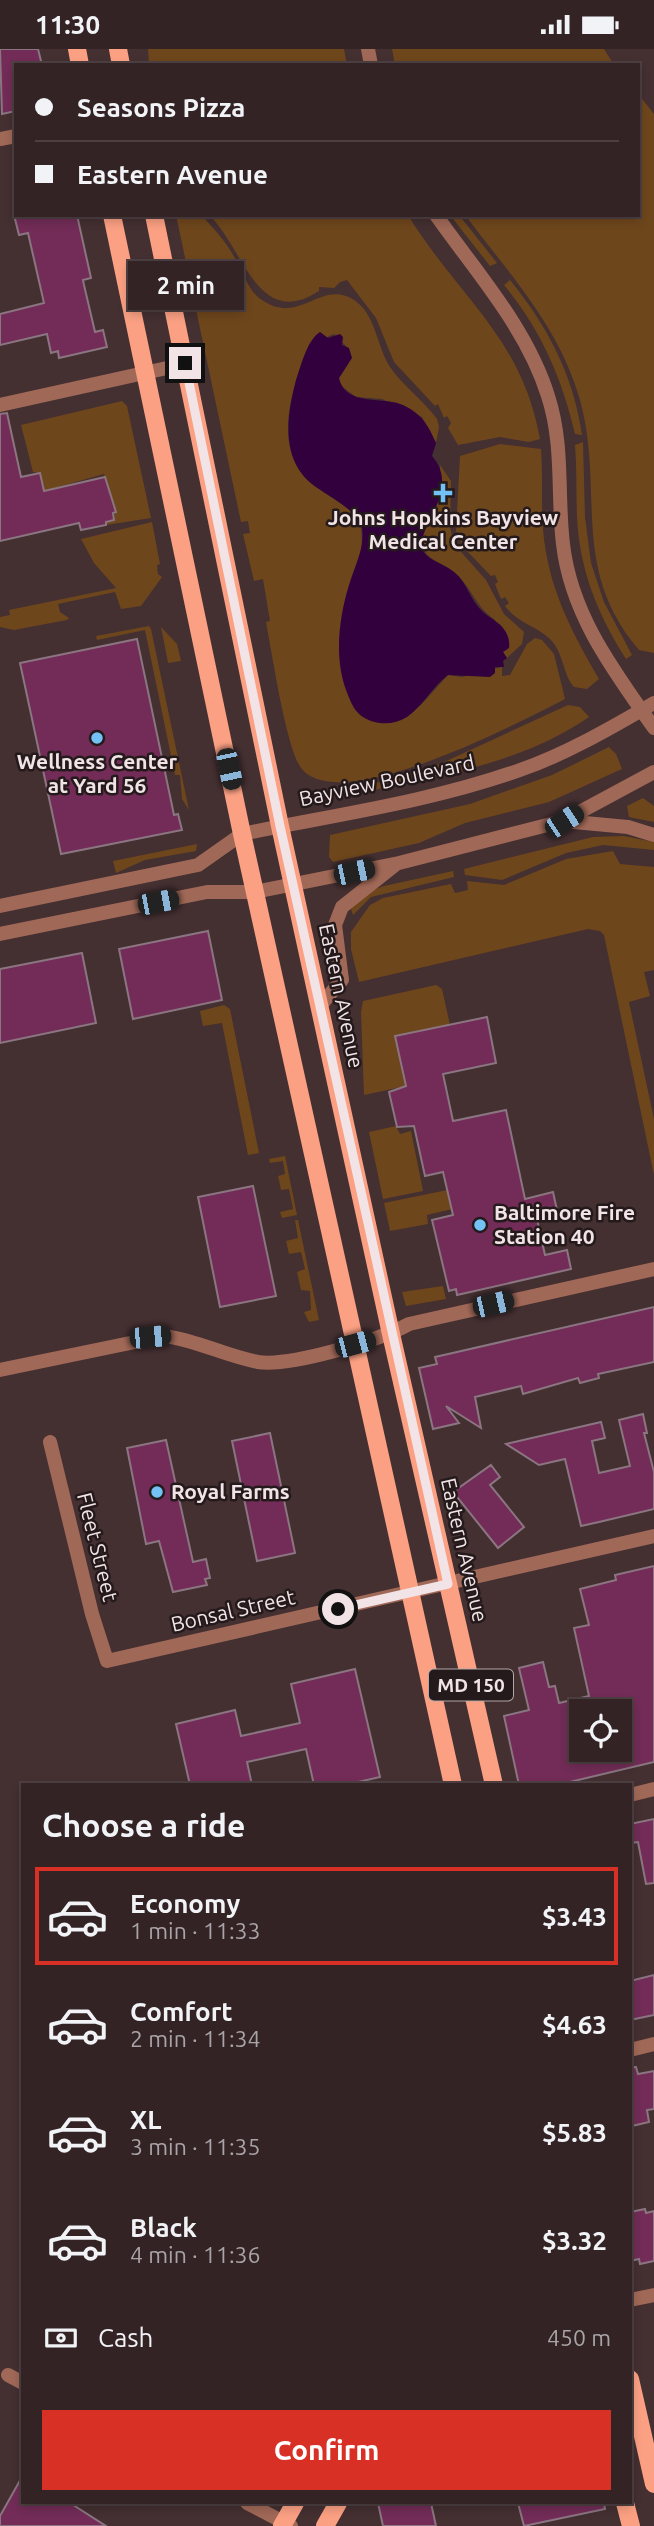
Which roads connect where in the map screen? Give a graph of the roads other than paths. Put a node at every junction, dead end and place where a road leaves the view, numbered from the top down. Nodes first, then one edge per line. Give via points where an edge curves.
1 (112, 217) edge
2 (154, 217) edge
3 (437, 217) edge
4 (185, 363) junction
5 (146, 372) junction
6 (0, 405) edge
7 (648, 707) edge
8 (654, 729) edge
9 (654, 772) edge
10 (564, 821) junction
11 (280, 826) junction
12 (242, 834) junction
13 (654, 835) edge
14 (399, 863) junction
15 (293, 884) junction
16 (255, 892) junction
17 (0, 906) edge
18 (0, 934) edge
19 (320, 1006) junction
20 (654, 1269) edge
21 (391, 1334) junction
22 (355, 1344) junction
23 (0, 1370) edge
24 (50, 1442) dead end
25 (654, 1536) edge
26 (448, 1584) junction
27 (411, 1593) junction
28 (107, 1661) joint
29 (453, 1783) edge
30 (494, 1783) edge
31 (654, 1789) edge
32 (632, 1794) edge
33 (654, 2044) edge
34 (632, 2050) edge
35 (654, 2295) edge
36 (632, 2300) edge
37 (8, 2375) dead end
38 (21, 2382) edge
39 (632, 2388) edge
40 (654, 2484) edge
41 (249, 2504) edge
42 (295, 2504) edge
43 (337, 2504) edge
44 (625, 2504) edge
45 (286, 2525) edge
46 (325, 2526) edge
47 (631, 2526) edge

1 - 5 main road, MD 150
2 - 4 main road, Eastern Avenue / MD 150
3 - 7 street via 508,316 539,371 559,443 563,548 576,600 601,650
4 - 5 street
4 - 11 main road, Eastern Avenue / MD 150
5 - 6 street
5 - 12 main road, MD 150
7 - 8 street
7 - 11 street, Bayview Boulevard via 519,771 419,798
9 - 10 street
10 - 13 street via 628,827
10 - 14 street
11 - 12 street, Bayview Boulevard
11 - 15 main road, Eastern Avenue / MD 150
12 - 16 main road, MD 150
12 - 17 street, Bayview Boulevard via 198,865
14 - 15 street
14 - 19 street via 342,907 335,925 342,980
15 - 16 street
15 - 19 main road, Eastern Avenue / MD 150
16 - 18 street via 207,892
16 - 22 main road, MD 150
19 - 21 main road, Eastern Avenue / MD 150
20 - 21 street via 409,1324
21 - 22 street
21 - 26 main road, Eastern Avenue / MD 150
22 - 23 street via 295,1359 259,1362 190,1339 164,1336
22 - 27 main road, MD 150
24 - 28 street, Fleet Street
25 - 26 street, Bonsal Street
26 - 27 street, Bonsal Street
26 - 30 main road, Eastern Avenue / MD 150
27 - 28 street, Bonsal Street
27 - 29 main road, MD 150
31 - 32 street
33 - 34 street
35 - 36 street
37 - 38 street
39 - 40 main road
41 - 45 street
42 - 45 main road
43 - 46 main road
44 - 47 main road

